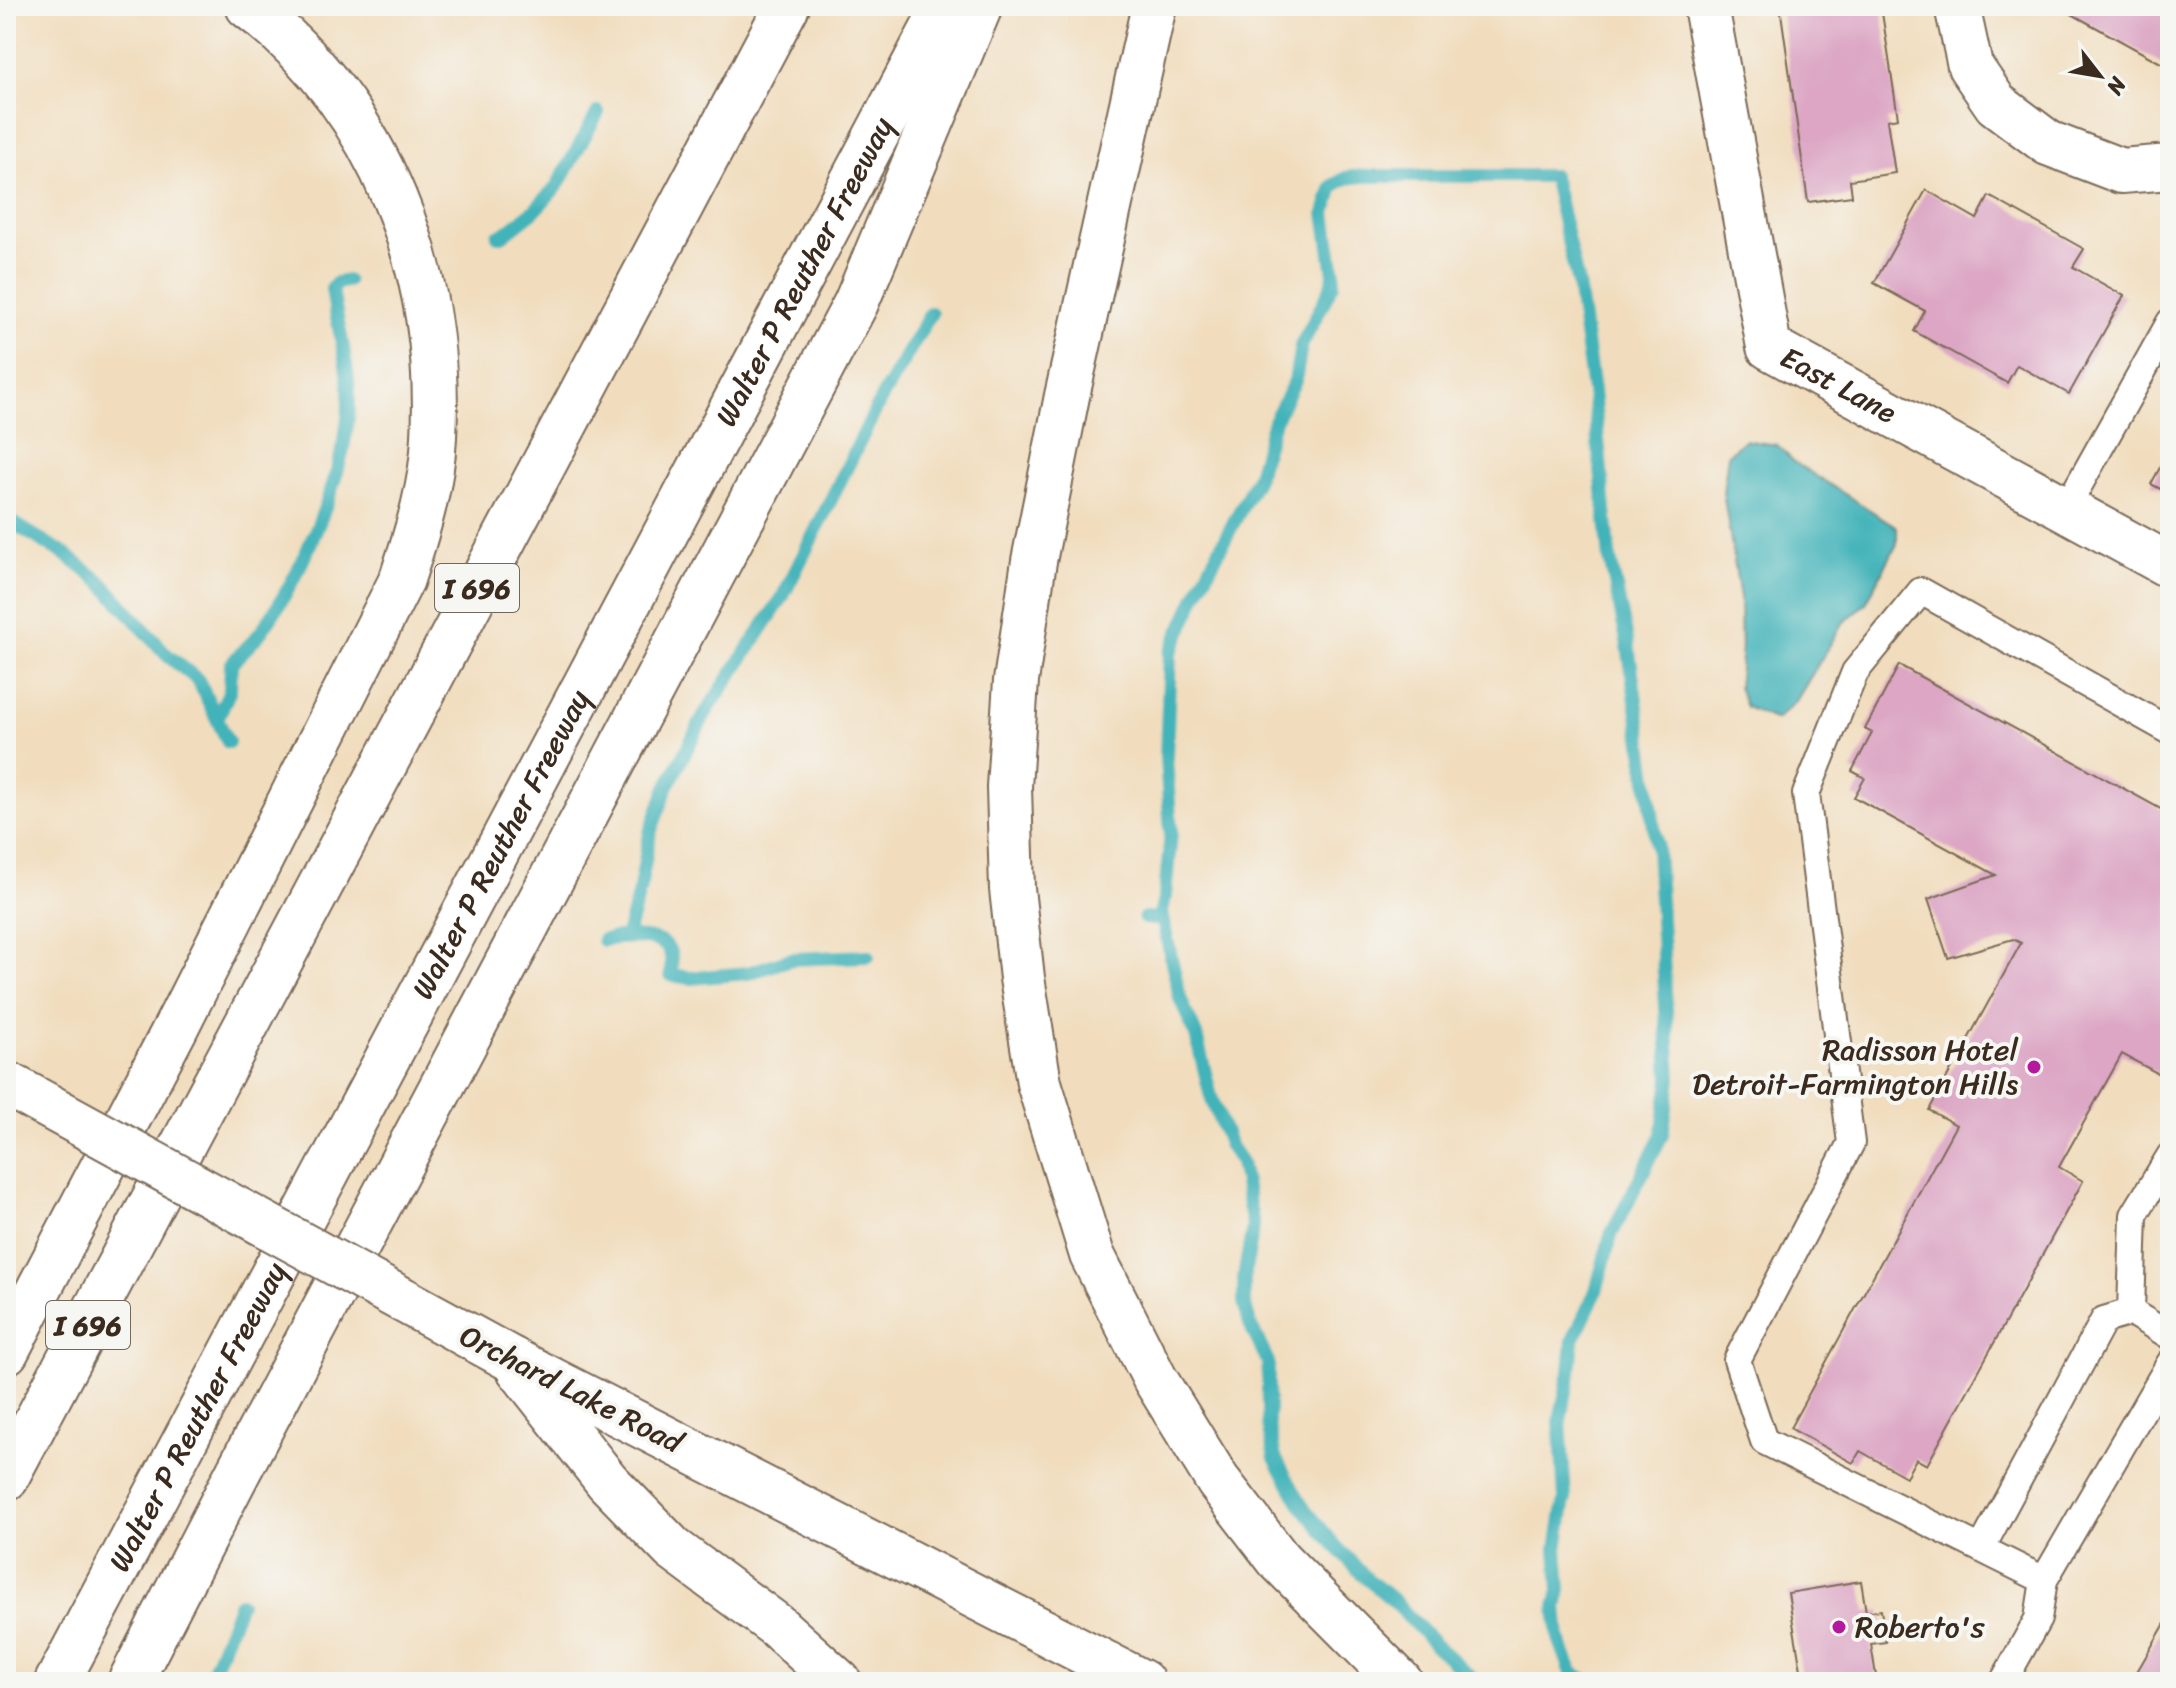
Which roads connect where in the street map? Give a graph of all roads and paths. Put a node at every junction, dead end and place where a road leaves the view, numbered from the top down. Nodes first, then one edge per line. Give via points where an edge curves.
1 (248, 6) edge
2 (787, 6) edge
3 (945, 6) edge
4 (980, 6) edge
5 (1154, 6) edge
6 (1706, 6) edge
7 (1957, 6) edge
8 (2170, 167) edge
9 (2170, 322) edge
10 (2065, 510) junction
11 (2170, 566) edge
12 (2170, 731) edge
13 (6, 1083) edge
14 (2170, 1156) edge
15 (2131, 1312) junction
16 (2170, 1336) edge
17 (6, 1352) edge
18 (511, 1359) junction
19 (2170, 1363) edge
20 (6, 1478) edge
21 (1981, 1549) junction
22 (2044, 1580) junction
23 (57, 1682) edge
24 (130, 1682) edge
25 (839, 1682) edge
26 (1142, 1682) edge
27 (1400, 1682) edge
28 (2003, 1682) edge

1 - 17 main road via 344,102 383,170 413,244 434,365 434,438 425,506 402,579
2 - 20 main road, I 696
3 - 23 main road, Walter P Reuther Freeway
4 - 24 main road via 856,303
5 - 27 main road via 1067,396 1016,681 1009,787 1022,978 1039,1083 1092,1255 1155,1379 1218,1481 1279,1560
6 - 10 main road, East Lane via 1769,347
7 - 8 main road via 1970,66 1996,104 2048,143 2121,171
9 - 10 lane
10 - 11 main road, East Lane
12 - 21 lane via 1921,591 1855,672 1806,794 1851,1143 1737,1360 1764,1441
13 - 18 main road, Orchard Lake Road, bridge
14 - 15 lane via 2134,1215
15 - 16 lane
15 - 21 lane via 2104,1320
18 - 25 main road via 607,1481 673,1549 777,1626
18 - 26 main road, Orchard Lake Road
19 - 22 lane
21 - 22 lane
22 - 28 lane via 2038,1619

